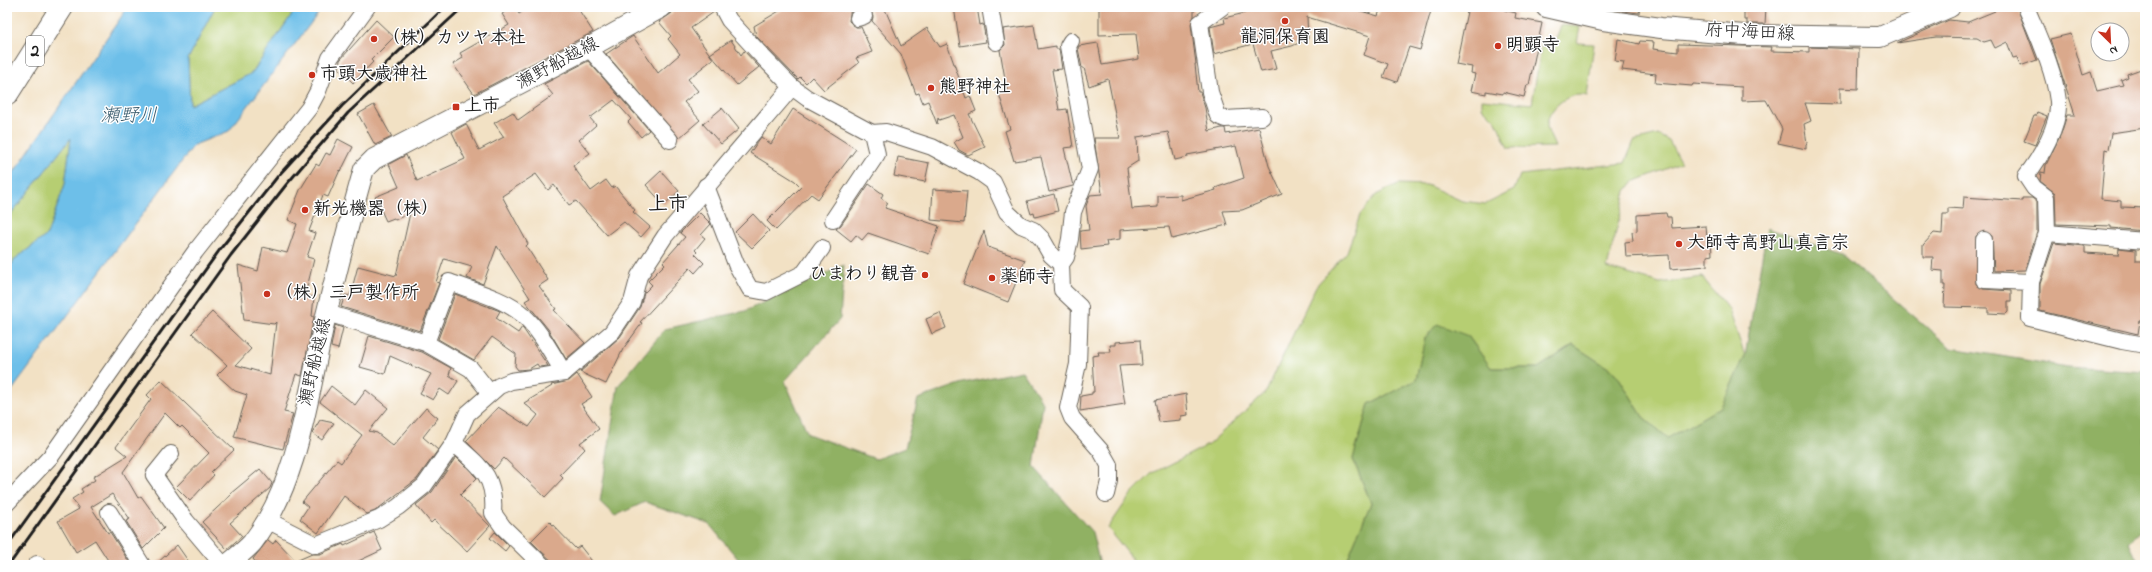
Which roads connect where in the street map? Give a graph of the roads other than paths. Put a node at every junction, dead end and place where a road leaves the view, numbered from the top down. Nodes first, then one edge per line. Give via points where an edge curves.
1 (62, 7) edge
2 (367, 7) edge
3 (662, 7) edge
4 (722, 7) edge
5 (990, 7) edge
6 (1222, 7) edge
7 (1546, 7) edge
8 (1950, 7) edge
9 (2026, 7) edge
10 (996, 42) dead end
11 (1071, 42) dead end
12 (590, 47) junction
13 (792, 87) junction
14 (7, 94) edge
15 (1262, 117) dead end
16 (872, 133) junction
17 (670, 140) dead end
18 (706, 186) junction
19 (833, 220) dead end
20 (2046, 233) junction
21 (1984, 240) dead end
22 (2145, 241) edge
23 (822, 248) dead end
24 (1061, 264) junction
25 (2030, 282) junction
26 (327, 314) junction
27 (426, 344) junction
28 (2145, 345) edge
29 (564, 373) junction
30 (490, 393) junction
31 (454, 443) junction
32 (172, 454) dead end
33 (1106, 494) dead end
34 (7, 503) edge
35 (108, 512) dead end
36 (267, 520) junction
37 (142, 565) edge
38 (223, 565) edge
39 (227, 565) edge
40 (542, 565) edge

1 - 14 highway, 2
2 - 34 street via 330,58 309,108 195,252 52,455
3 - 12 main road, 瀬野船越線
4 - 13 street via 729,20
5 - 10 street
6 - 15 street via 1200,23 1210,92 1218,116
7 - 8 main road, 府中海田線 via 1603,20 1744,35 1880,37
9 - 20 street via 2052,77 2058,102 2054,125 2042,156 2026,176 2034,188 2046,197
11 - 24 street via 1068,46 1090,168 1073,212 1066,257
12 - 17 street
12 - 26 main road, 瀬野船越線 via 374,159 364,169
13 - 16 street via 807,98
13 - 18 street
16 - 19 street via 877,154
16 - 24 street via 886,132 932,147 984,175 993,182 1008,212 1021,225 1033,230
18 - 23 street via 736,264 750,289 766,292 804,274
18 - 29 street via 664,236 639,276 632,302 612,332
20 - 22 street
20 - 25 street
21 - 25 street via 1984,280
24 - 33 street via 1062,290 1080,307 1078,364 1068,408 1072,418 1101,451 1109,465
25 - 28 street via 2030,318
26 - 27 street
26 - 36 main road, 瀬野船越線 via 299,438 284,483
27 - 29 street via 449,282 505,304 522,315 534,327
27 - 30 street via 471,368
29 - 30 street via 511,381
30 - 31 street via 467,414
31 - 36 street via 424,486 398,507 379,519 316,545
31 - 40 street via 486,472 494,500 493,513 503,527
32 - 38 street via 154,475 186,521
35 - 37 street
36 - 39 main road, 瀬野船越線 via 251,543

